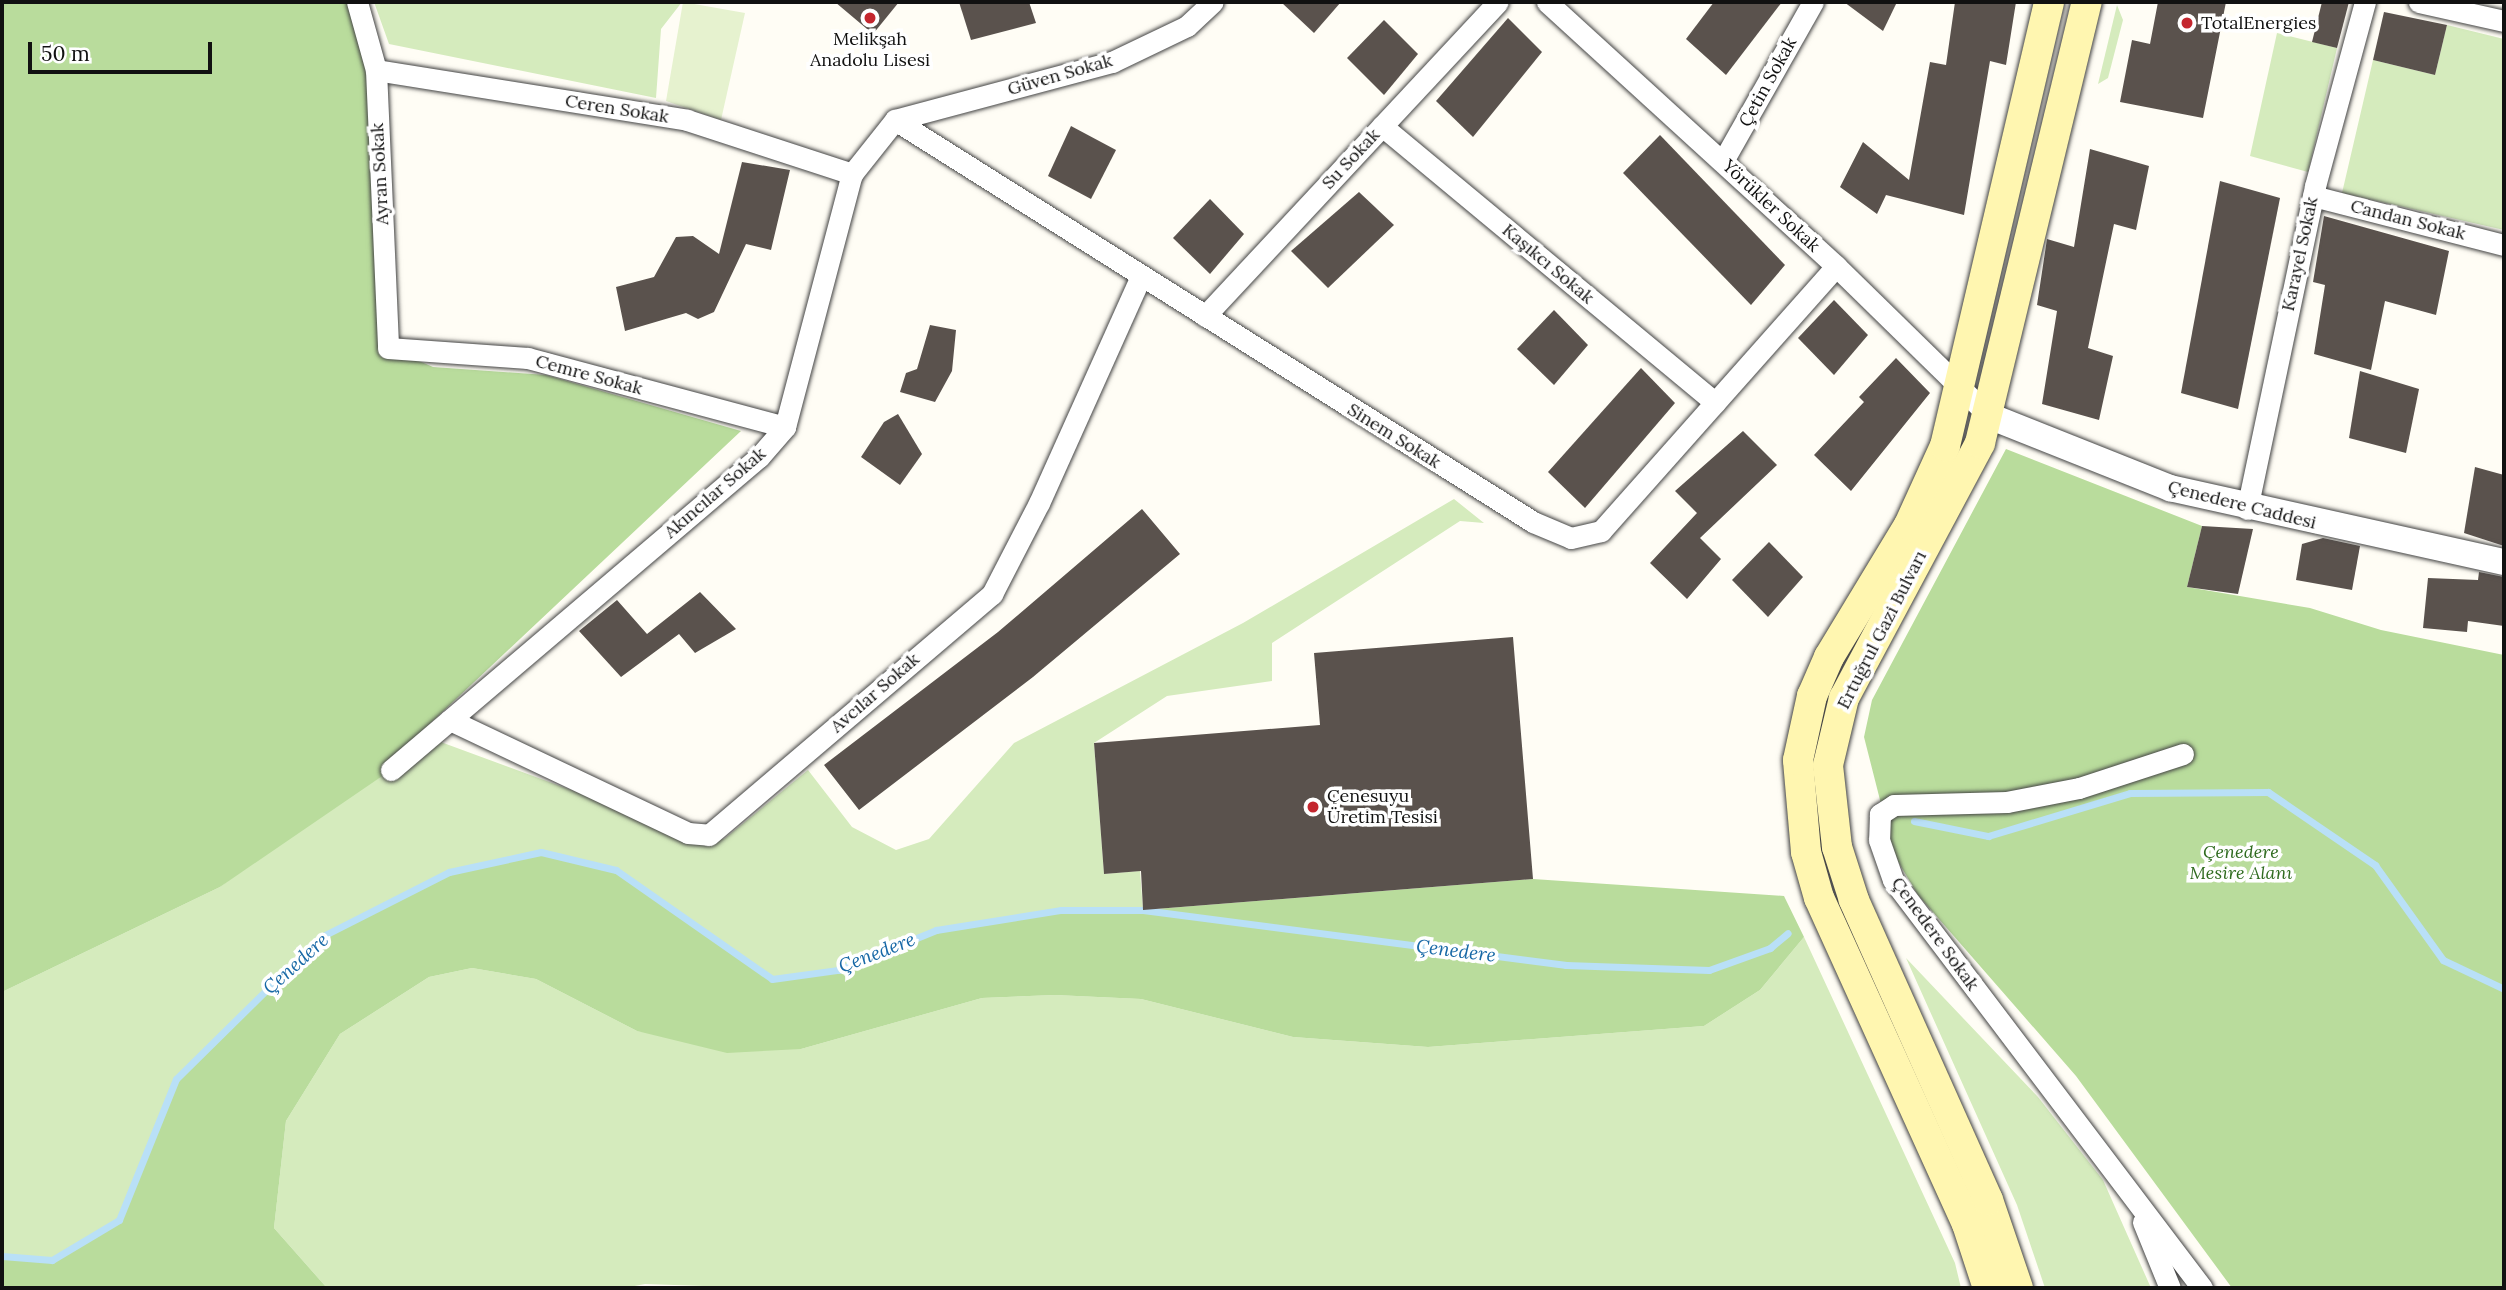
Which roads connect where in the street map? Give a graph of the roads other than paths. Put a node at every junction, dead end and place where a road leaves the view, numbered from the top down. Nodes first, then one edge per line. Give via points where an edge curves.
1 (357, 2) edge
2 (1213, 2) edge
3 (1498, 2) edge
4 (1547, 2) edge
5 (1812, 2) edge
6 (2049, 2) edge
7 (2087, 2) edge
8 (2365, 2) edge
9 (2419, 2) edge
10 (2504, 21) edge
11 (376, 70) junction
12 (895, 120) junction
13 (1382, 126) junction
14 (1723, 161) junction
15 (852, 174) junction
16 (2313, 196) junction
17 (2504, 245) edge
18 (1836, 266) junction
19 (1141, 276) junction
20 (1205, 316) junction
21 (388, 348) joint
22 (1961, 387) junction
23 (1715, 402) junction
24 (1989, 416) junction
25 (785, 427) junction
26 (2247, 509) junction
27 (2504, 562) edge
28 (450, 720) junction
29 (2183, 754) dead end
30 (391, 770) dead end
31 (2130, 1191) junction
32 (1988, 1288) edge
33 (2018, 1288) edge
34 (2170, 1288) edge
35 (2202, 1288) edge

1 - 11 street, Ayran Sokak
2 - 12 street, Güven Sokak via 1187,26 1112,62
3 - 13 street, Su Sokak
4 - 14 street, Yörükler Sokak
5 - 14 street, Çetin Sokak
6 - 22 main road, Ertuğrul Gazi Bulvarı
7 - 24 main road, Ertuğrul Gazi Bulvarı
8 - 16 street, Karayel Sokak
9 - 10 street
11 - 15 street, Ceren Sokak via 687,120
11 - 21 street, Ayran Sokak
12 - 15 street, Akıncılar Sokak
12 - 19 street, Sinem Sokak
13 - 20 street, Su Sokak
13 - 23 street, Kaşıkcı Sokak
14 - 18 street, Yörükler Sokak
15 - 25 street, Akıncılar Sokak
16 - 17 street, Candan Sokak
16 - 26 street, Karayel Sokak
18 - 22 street, Yörükler Sokak
18 - 23 street, Sinem Sokak
19 - 20 street, Sinem Sokak
19 - 28 street, Avcılar Sokak via 1040,503 992,594 709,835 688,833
20 - 23 street, Sinem Sokak via 1532,522 1571,538 1601,531
21 - 25 street, Cemre Sokak via 528,358
22 - 24 street, Yörükler Sokak
22 - 32 main road, Ertuğrul Gazi Bulvarı via 1931,483 1829,657 1812,696 1801,735 1798,780 1806,852 1819,898 1967,1224
24 - 26 street, Çenedere Caddesi via 2170,488
24 - 33 main road, Ertuğrul Gazi Bulvarı via 1970,467 1844,698 1828,765 1837,847 1854,900 1988,1200
25 - 28 street, Akıncılar Sokak via 759,457
26 - 27 street, Çenedere Caddesi
28 - 30 street, Akıncılar Sokak
29 - 31 street, Çenedere Sokak via 2079,788 2007,802 1894,805 1881,814 1879,840 1893,880
31 - 34 street, Çenedere Sokak
31 - 35 street, Çenedere Sokak

